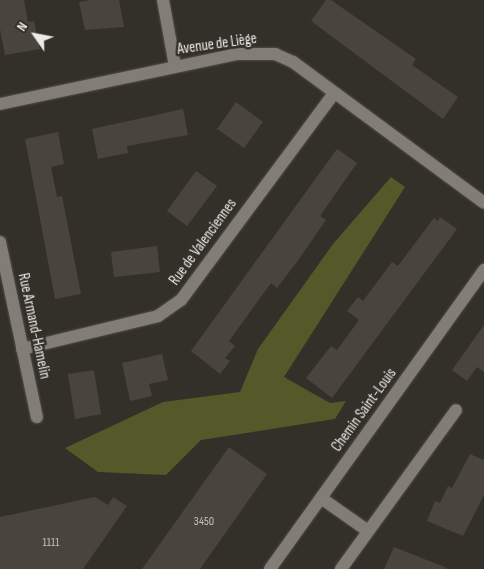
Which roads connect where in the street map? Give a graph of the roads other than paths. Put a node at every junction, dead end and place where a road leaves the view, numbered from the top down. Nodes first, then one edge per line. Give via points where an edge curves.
1 (163, 0) edge
2 (176, 66) junction
3 (334, 92) junction
4 (0, 104) edge
5 (484, 203) edge
6 (0, 242) edge
7 (484, 270) edge
8 (22, 349) junction
9 (456, 410) dead end
10 (37, 417) dead end
11 (321, 498) junction
12 (368, 532) junction
13 (270, 569) edge
14 (341, 569) edge

1 - 2 street
2 - 3 street, Avenue de Liège via 238,54 276,54 293,62
2 - 4 street, Avenue de Liège
3 - 5 street, Avenue de Liège
3 - 8 street, Rue de Valenciennes via 181,300 158,316
6 - 8 street, Rue Armand-Hamelin
7 - 11 street, Chemin Saint-Louis
8 - 10 street, Rue Armand-Hamelin
9 - 12 street
11 - 12 street
11 - 13 street, Chemin Saint-Louis
12 - 14 street

